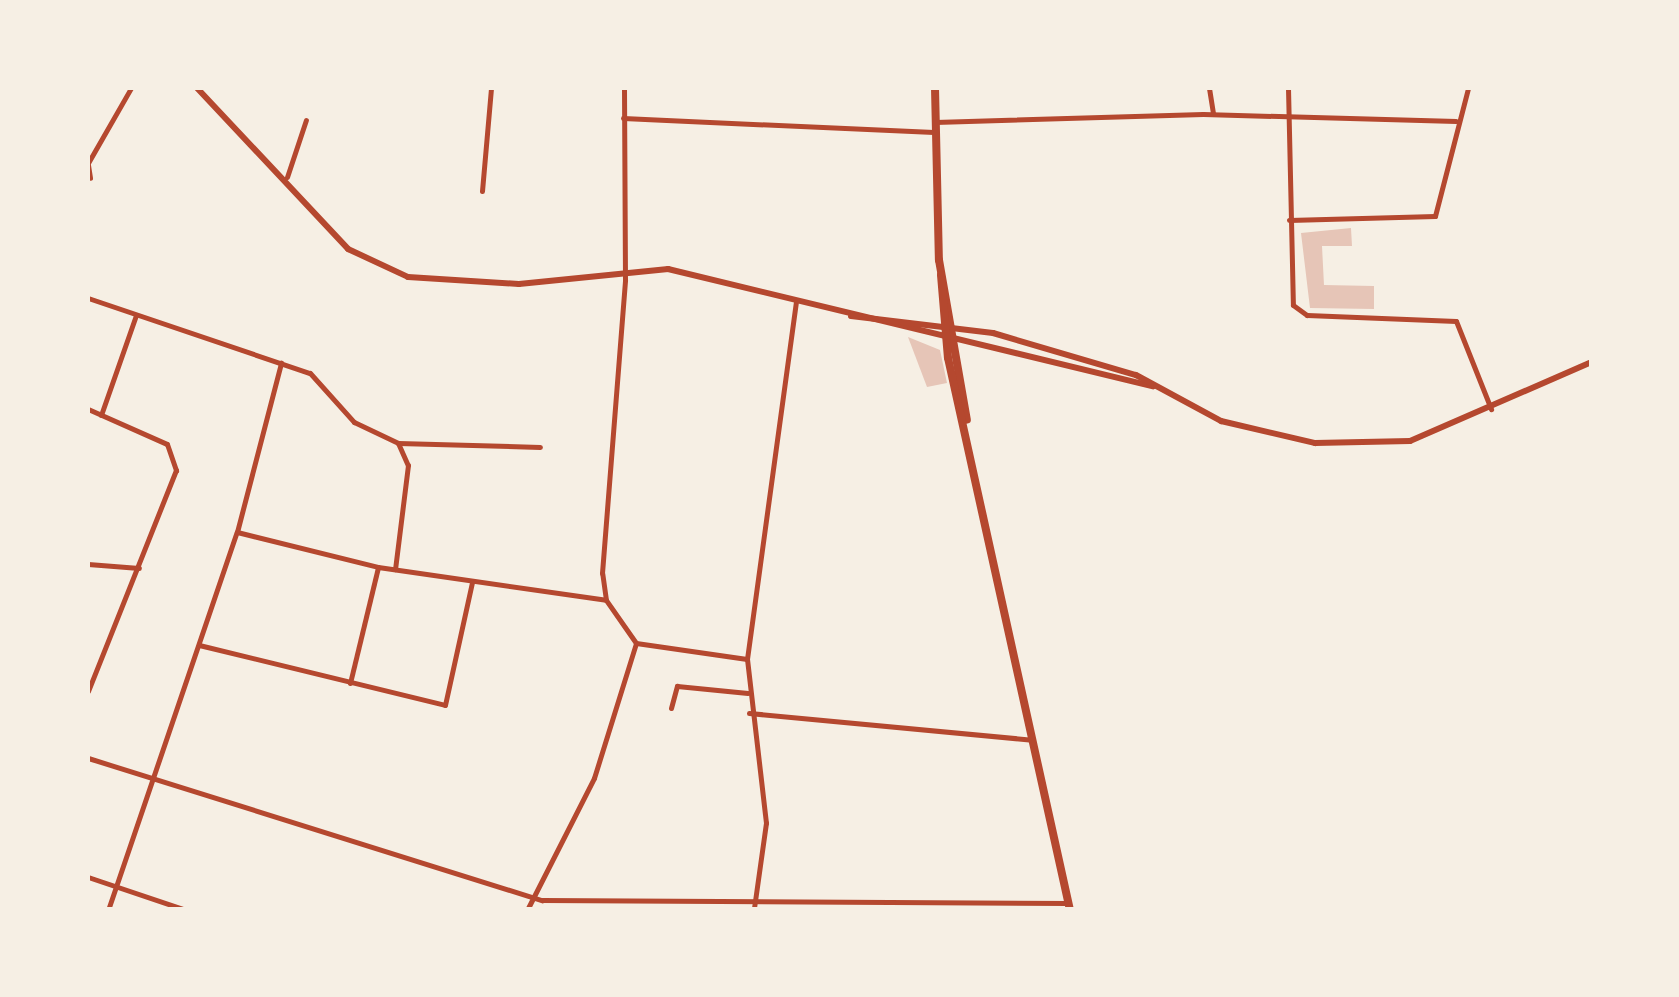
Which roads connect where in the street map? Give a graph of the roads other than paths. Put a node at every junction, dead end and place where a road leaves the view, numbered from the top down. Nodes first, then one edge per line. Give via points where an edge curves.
1 (131, 88) edge
2 (491, 88) edge
3 (624, 88) edge
4 (934, 88) edge
5 (1209, 88) edge
6 (1288, 88) edge
7 (1468, 88) edge
8 (201, 89) edge
9 (1214, 116) junction
10 (623, 118) junction
11 (306, 120) dead end
12 (1289, 121) junction
13 (1456, 124) junction
14 (935, 127) junction
15 (88, 164) edge
16 (287, 177) junction
17 (90, 178) edge
18 (482, 191) dead end
19 (1289, 220) junction
20 (625, 272) junction
21 (941, 274) junction
22 (88, 298) edge
23 (796, 302) junction
24 (136, 314) junction
25 (850, 316) junction
26 (942, 324) junction
27 (955, 324) junction
28 (944, 336) junction
29 (956, 338) junction
30 (1592, 362) edge
31 (281, 363) junction
32 (1153, 386) junction
33 (88, 409) edge
34 (1491, 409) junction
35 (101, 415) junction
36 (967, 420) junction
37 (398, 443) junction
38 (540, 447) dead end
39 (237, 532) junction
40 (88, 564) edge
41 (378, 567) junction
42 (139, 568) junction
43 (395, 569) junction
44 (472, 582) junction
45 (606, 600) junction
46 (636, 643) junction
47 (198, 645) junction
48 (747, 659) junction
49 (350, 684) junction
50 (88, 691) edge
51 (748, 693) junction
52 (671, 708) dead end
53 (749, 712) junction
54 (1035, 740) junction
55 (88, 758) edge
56 (147, 778) junction
57 (88, 877) edge
58 (114, 886) junction
59 (532, 898) junction
60 (590, 906) edge
61 (1069, 906) edge
62 (1002, 907) edge
63 (754, 908) edge
64 (893, 908) edge
65 (775, 909) edge
66 (108, 910) edge
67 (186, 910) edge
68 (527, 910) edge

1 - 15 street
2 - 18 street
3 - 10 street
4 - 14 main road
5 - 9 street
6 - 12 street
7 - 13 street
8 - 16 street
9 - 12 street
9 - 14 street
10 - 14 street
10 - 20 street
11 - 16 street
12 - 13 street
12 - 19 street
13 - 19 street via 1436,216
14 - 21 main road
15 - 17 street
16 - 20 street via 348,249 408,277 489,285
19 - 34 street via 1297,310 1456,321 1466,364
20 - 23 street via 668,269
20 - 45 street via 603,506
21 - 26 main road
21 - 27 main road
22 - 24 street
23 - 25 street
23 - 48 street
24 - 31 street
24 - 35 street
25 - 26 street
25 - 28 street
26 - 27 street
26 - 28 main road
27 - 29 main road
27 - 32 street
28 - 29 street
28 - 36 main road
29 - 32 street
29 - 36 main road
30 - 34 street
31 - 37 street via 310,372 354,422
31 - 39 street
32 - 34 street via 1221,421 1314,443 1410,441
33 - 35 street
35 - 42 street via 159,438 175,461
36 - 54 main road
37 - 38 street
37 - 43 street via 408,465
39 - 41 street
39 - 47 street
40 - 42 street
41 - 43 street
41 - 49 street
42 - 50 street
43 - 44 street
44 - 45 street
44 - 49 street via 446,705
45 - 46 street
46 - 48 street
46 - 59 street via 594,778
47 - 49 street
47 - 56 street
48 - 51 street
51 - 52 street via 677,686
51 - 53 street
53 - 54 street
53 - 63 street via 766,823
54 - 61 main road
55 - 56 street
56 - 58 street
56 - 59 street
57 - 58 street
58 - 66 street
58 - 67 street
59 - 60 street
59 - 68 street
60 - 63 street
61 - 62 street
62 - 64 street
63 - 65 street
64 - 65 street

